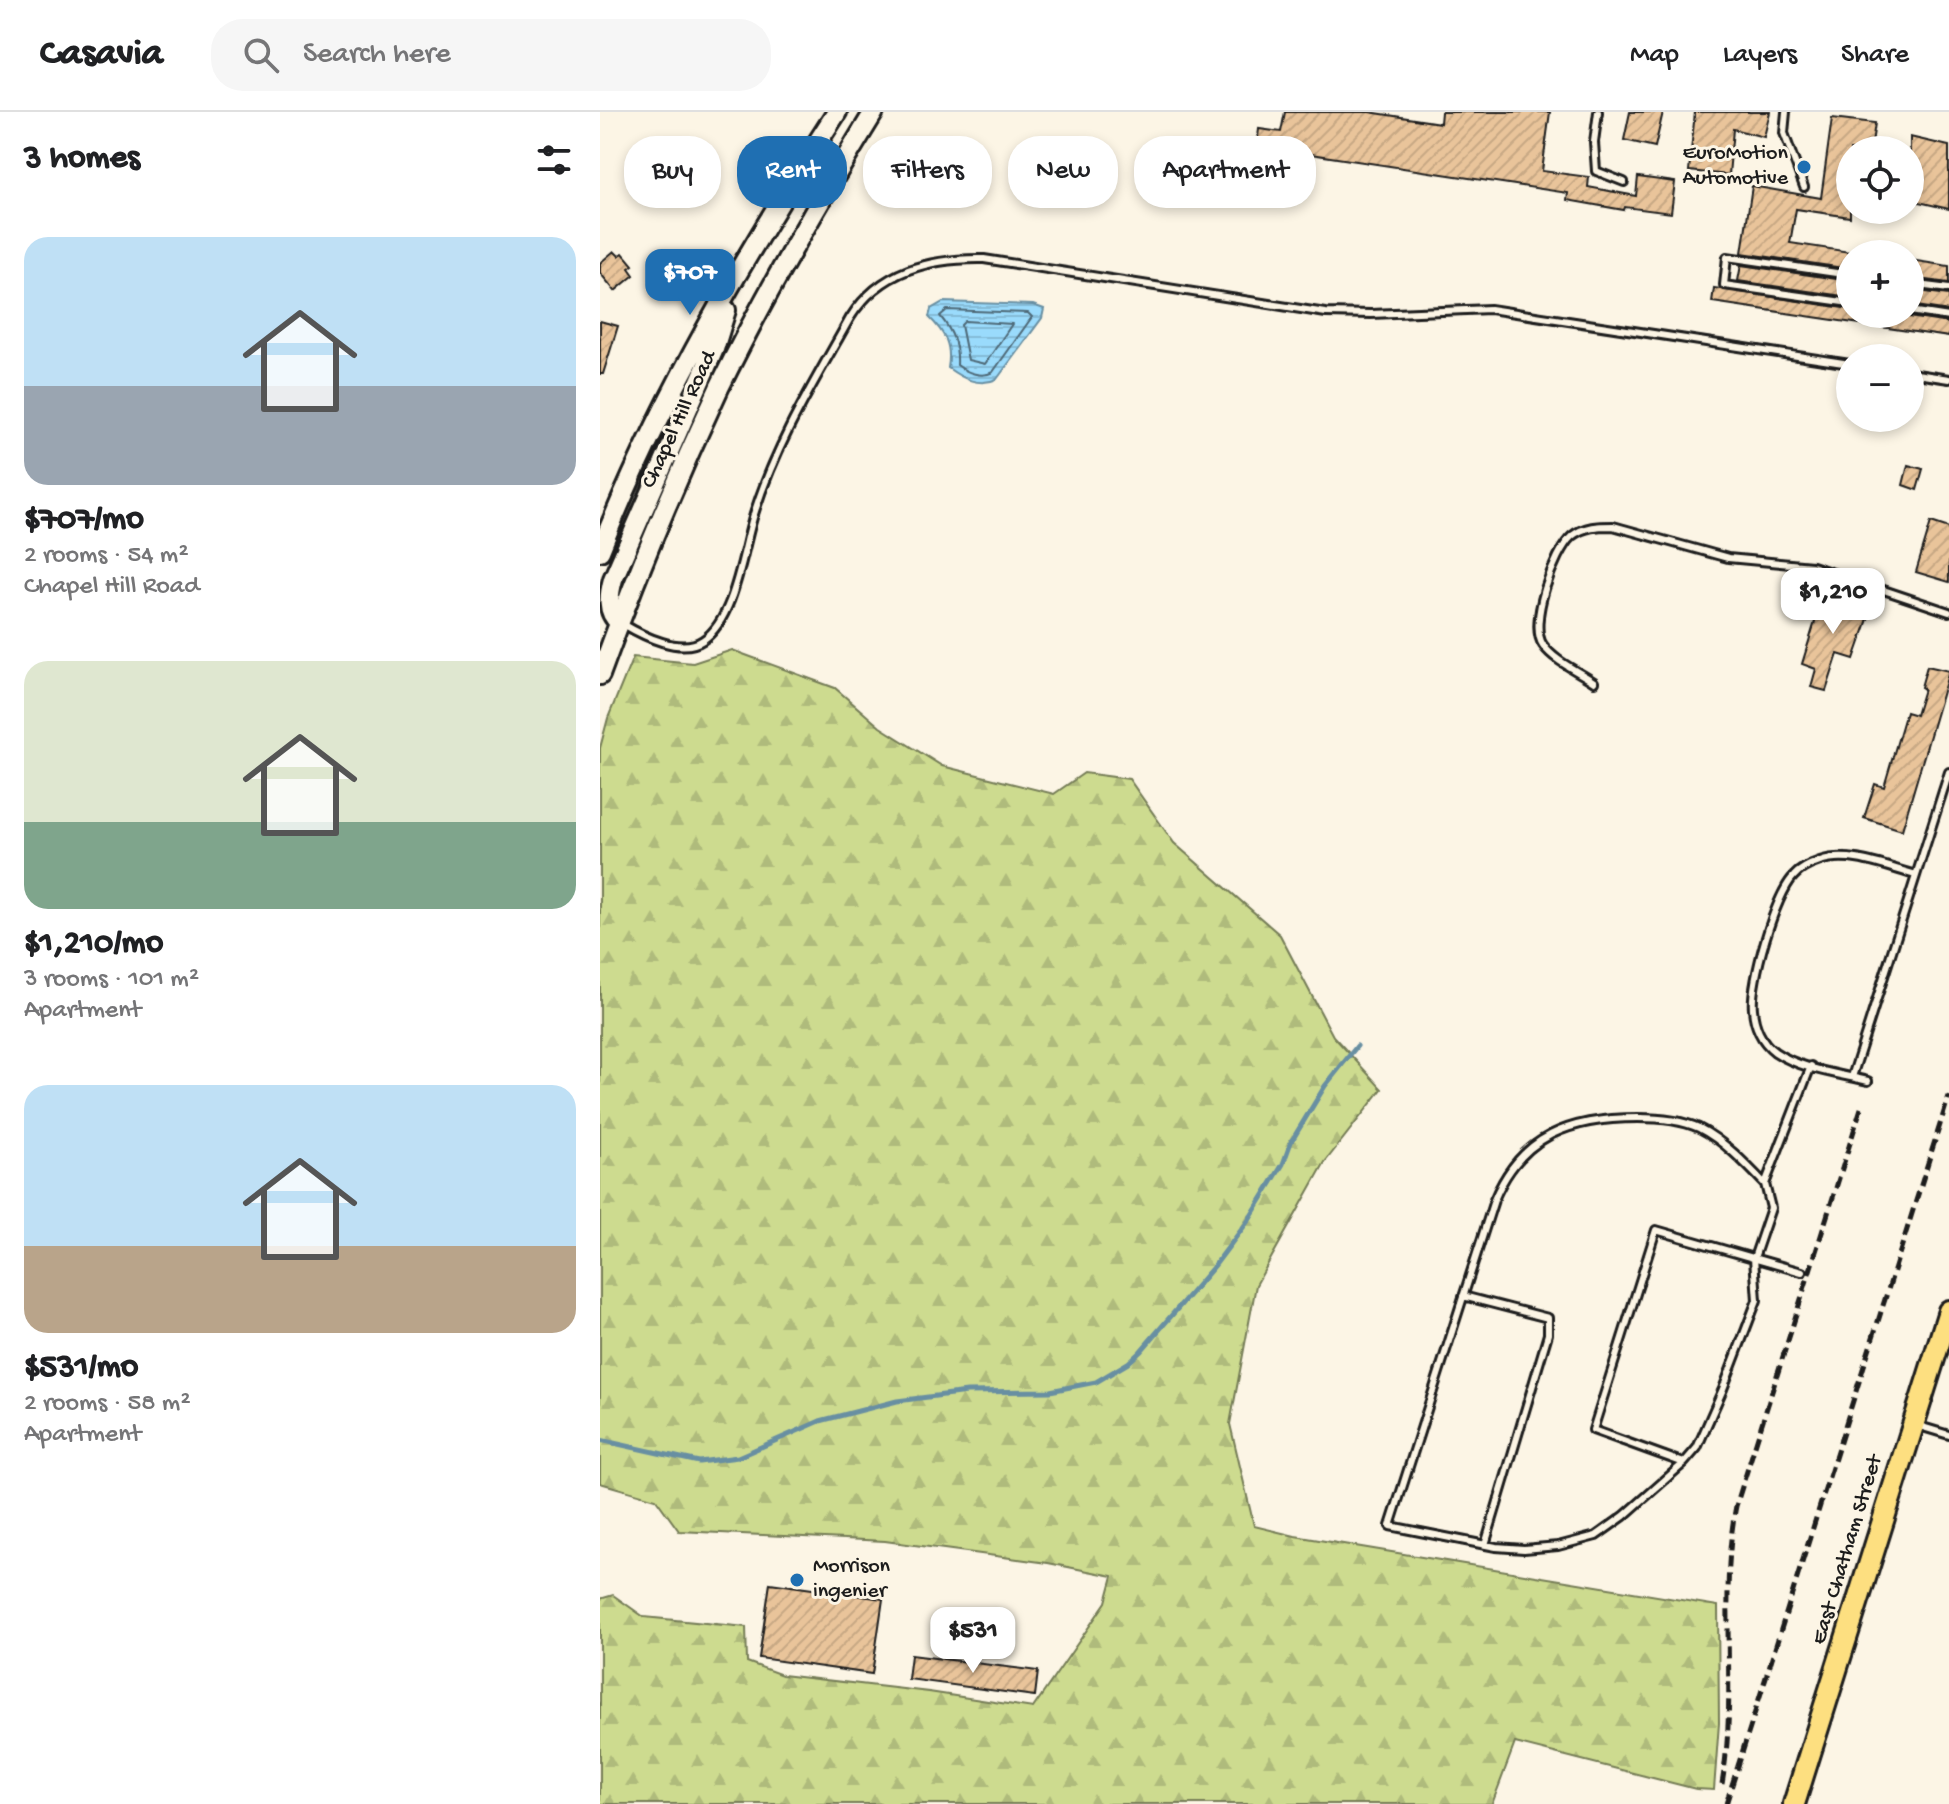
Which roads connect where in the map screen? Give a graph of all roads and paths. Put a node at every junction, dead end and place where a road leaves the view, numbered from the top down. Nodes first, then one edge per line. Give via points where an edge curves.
1 (837, 112) edge
2 (874, 112) edge
3 (1598, 112) edge
4 (1786, 112) edge
5 (1624, 182) dead end
6 (1804, 187) dead end
7 (747, 259) junction
8 (1836, 273) edge
9 (1924, 286) edge
10 (1949, 289) edge
11 (1836, 301) edge
12 (1924, 313) edge
13 (1949, 317) edge
14 (1836, 362) edge
15 (1924, 375) edge
16 (1949, 379) edge
17 (600, 551) edge
18 (1949, 612) edge
19 (619, 622) junction
20 (600, 675) edge
21 (1594, 682) dead end
22 (1949, 772) edge
23 (1916, 875) junction
24 (1811, 1066) junction
25 (1852, 1077) junction
26 (1868, 1081) dead end
27 (1765, 1184) junction
28 (1754, 1258) junction
29 (1802, 1272) dead end
30 (1463, 1296) junction
31 (1947, 1323) edge
32 (1913, 1424) junction
33 (1949, 1435) edge
34 (1684, 1463) junction
35 (1485, 1545) junction
36 (1794, 1804) edge

1 - 7 main road, Chapel Hill Road
2 - 19 main road, Chapel Hill Road via 720,386
3 - 5 lane via 1596,171
4 - 6 lane via 1784,133
7 - 17 main road, Chapel Hill Road via 655,427
7 - 19 main road via 714,349 613,579 609,602
8 - 11 lane via 1727,257 1724,285
9 - 10 lane
12 - 13 lane
14 - 19 lane via 1490,309 1326,313 984,259 939,260 892,277 863,298 850,318 772,464 723,618 711,634 701,642 676,645
15 - 16 lane
18 - 21 lane via 1812,566 1728,558 1613,526 1593,526 1570,538 1559,553 1538,633 1552,654
19 - 20 main road, Chapel Hill Road
22 - 23 lane
23 - 24 lane via 1830,858 1805,867 1784,888 1753,986 1752,1007 1755,1025 1775,1052
23 - 25 lane
24 - 25 lane
24 - 27 lane
25 - 26 lane
27 - 28 lane via 1771,1208
27 - 30 lane via 1705,1132 1679,1122 1615,1118 1561,1129 1520,1156 1501,1182
28 - 29 lane
28 - 34 lane via 1757,1300 1697,1448
28 - 34 lane via 1656,1230 1593,1430
30 - 35 lane via 1548,1318 1548,1334
30 - 35 lane via 1390,1526
31 - 32 main road, East Chatham Street
32 - 33 lane
32 - 36 main road, East Chatham Street
34 - 35 lane via 1596,1536 1524,1549

